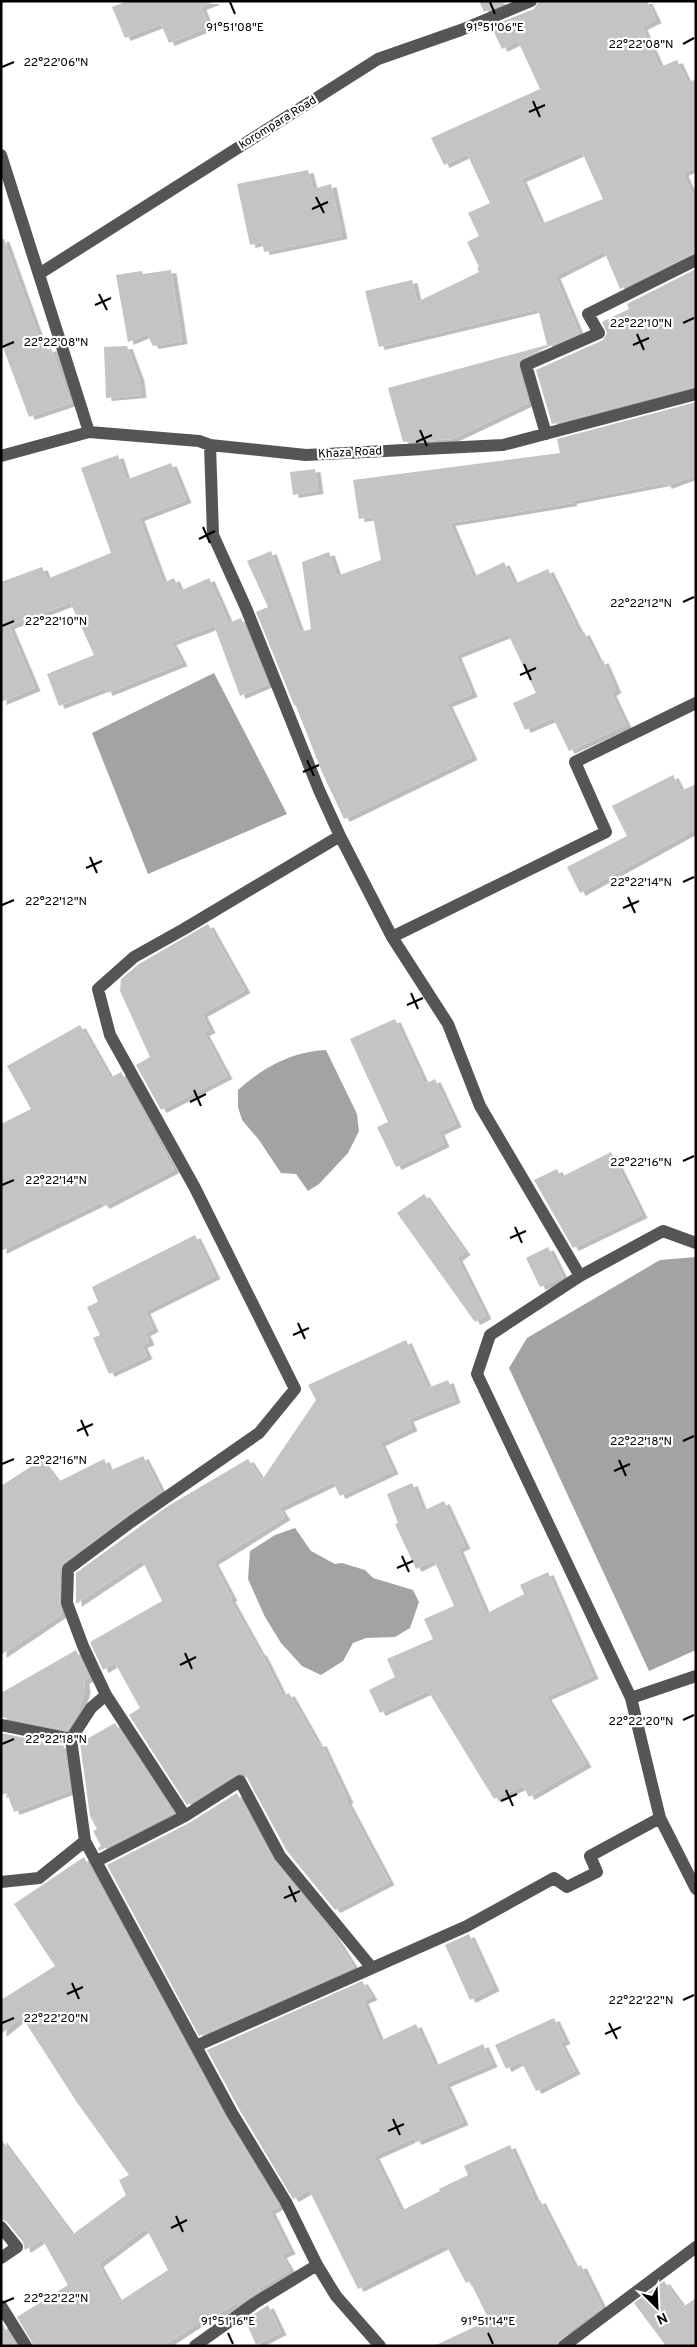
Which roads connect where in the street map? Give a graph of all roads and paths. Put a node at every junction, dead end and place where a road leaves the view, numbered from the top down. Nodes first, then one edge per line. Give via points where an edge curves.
1 (531, 1) edge
2 (1, 156) edge
3 (696, 260) edge
4 (39, 274) junction
5 (696, 394) edge
6 (89, 432) junction
7 (546, 434) junction
8 (210, 445) junction
9 (1, 456) edge
10 (696, 703) edge
11 (340, 836) junction
12 (392, 937) junction
13 (696, 1243) edge
14 (580, 1276) junction
15 (696, 1676) edge
16 (106, 1695) junction
17 (631, 1698) junction
18 (1, 1725) edge
19 (71, 1739) junction
20 (185, 1816) junction
21 (660, 1818) junction
22 (85, 1841) junction
23 (97, 1862) junction
24 (1, 1882) edge
25 (696, 1889) edge
26 (372, 1968) junction
27 (196, 2046) junction
28 (1, 2227) edge
29 (696, 2247) edge
30 (1, 2258) edge
31 (317, 2265) junction
32 (1, 2306) edge
33 (26, 2346) edge
34 (195, 2346) edge
35 (380, 2346) edge
36 (564, 2346) edge

1 - 4 street, korompara Road via 378,59
2 - 4 street
3 - 7 street via 588,314 598,333 526,365
4 - 6 street
5 - 7 street, Khaza Road
6 - 8 street, Khaza Road via 199,441
6 - 9 street, Khaza Road
7 - 8 street, Khaza Road via 503,445 306,455
8 - 11 street via 214,535
10 - 12 street via 575,762 606,832
11 - 12 street
11 - 16 street via 134,957 98,989 110,1035 195,1188 295,1389 259,1433 68,1569 67,1603
12 - 14 street via 448,1024 480,1106
13 - 14 street via 664,1231
14 - 17 street via 490,1335 477,1374
15 - 17 street
16 - 19 street via 91,1708
16 - 20 street
17 - 21 street
18 - 19 street
19 - 22 street
20 - 23 street
20 - 26 street via 240,1781 280,1856
21 - 25 street
21 - 26 street via 590,1856 597,1872 567,1887 554,1878 467,1926
22 - 23 street
22 - 24 street via 39,1878
23 - 27 street
26 - 27 street
27 - 31 street via 286,2202
28 - 30 street via 17,2247
29 - 36 street
31 - 34 street via 255,2303
31 - 35 street via 336,2296
32 - 33 street

